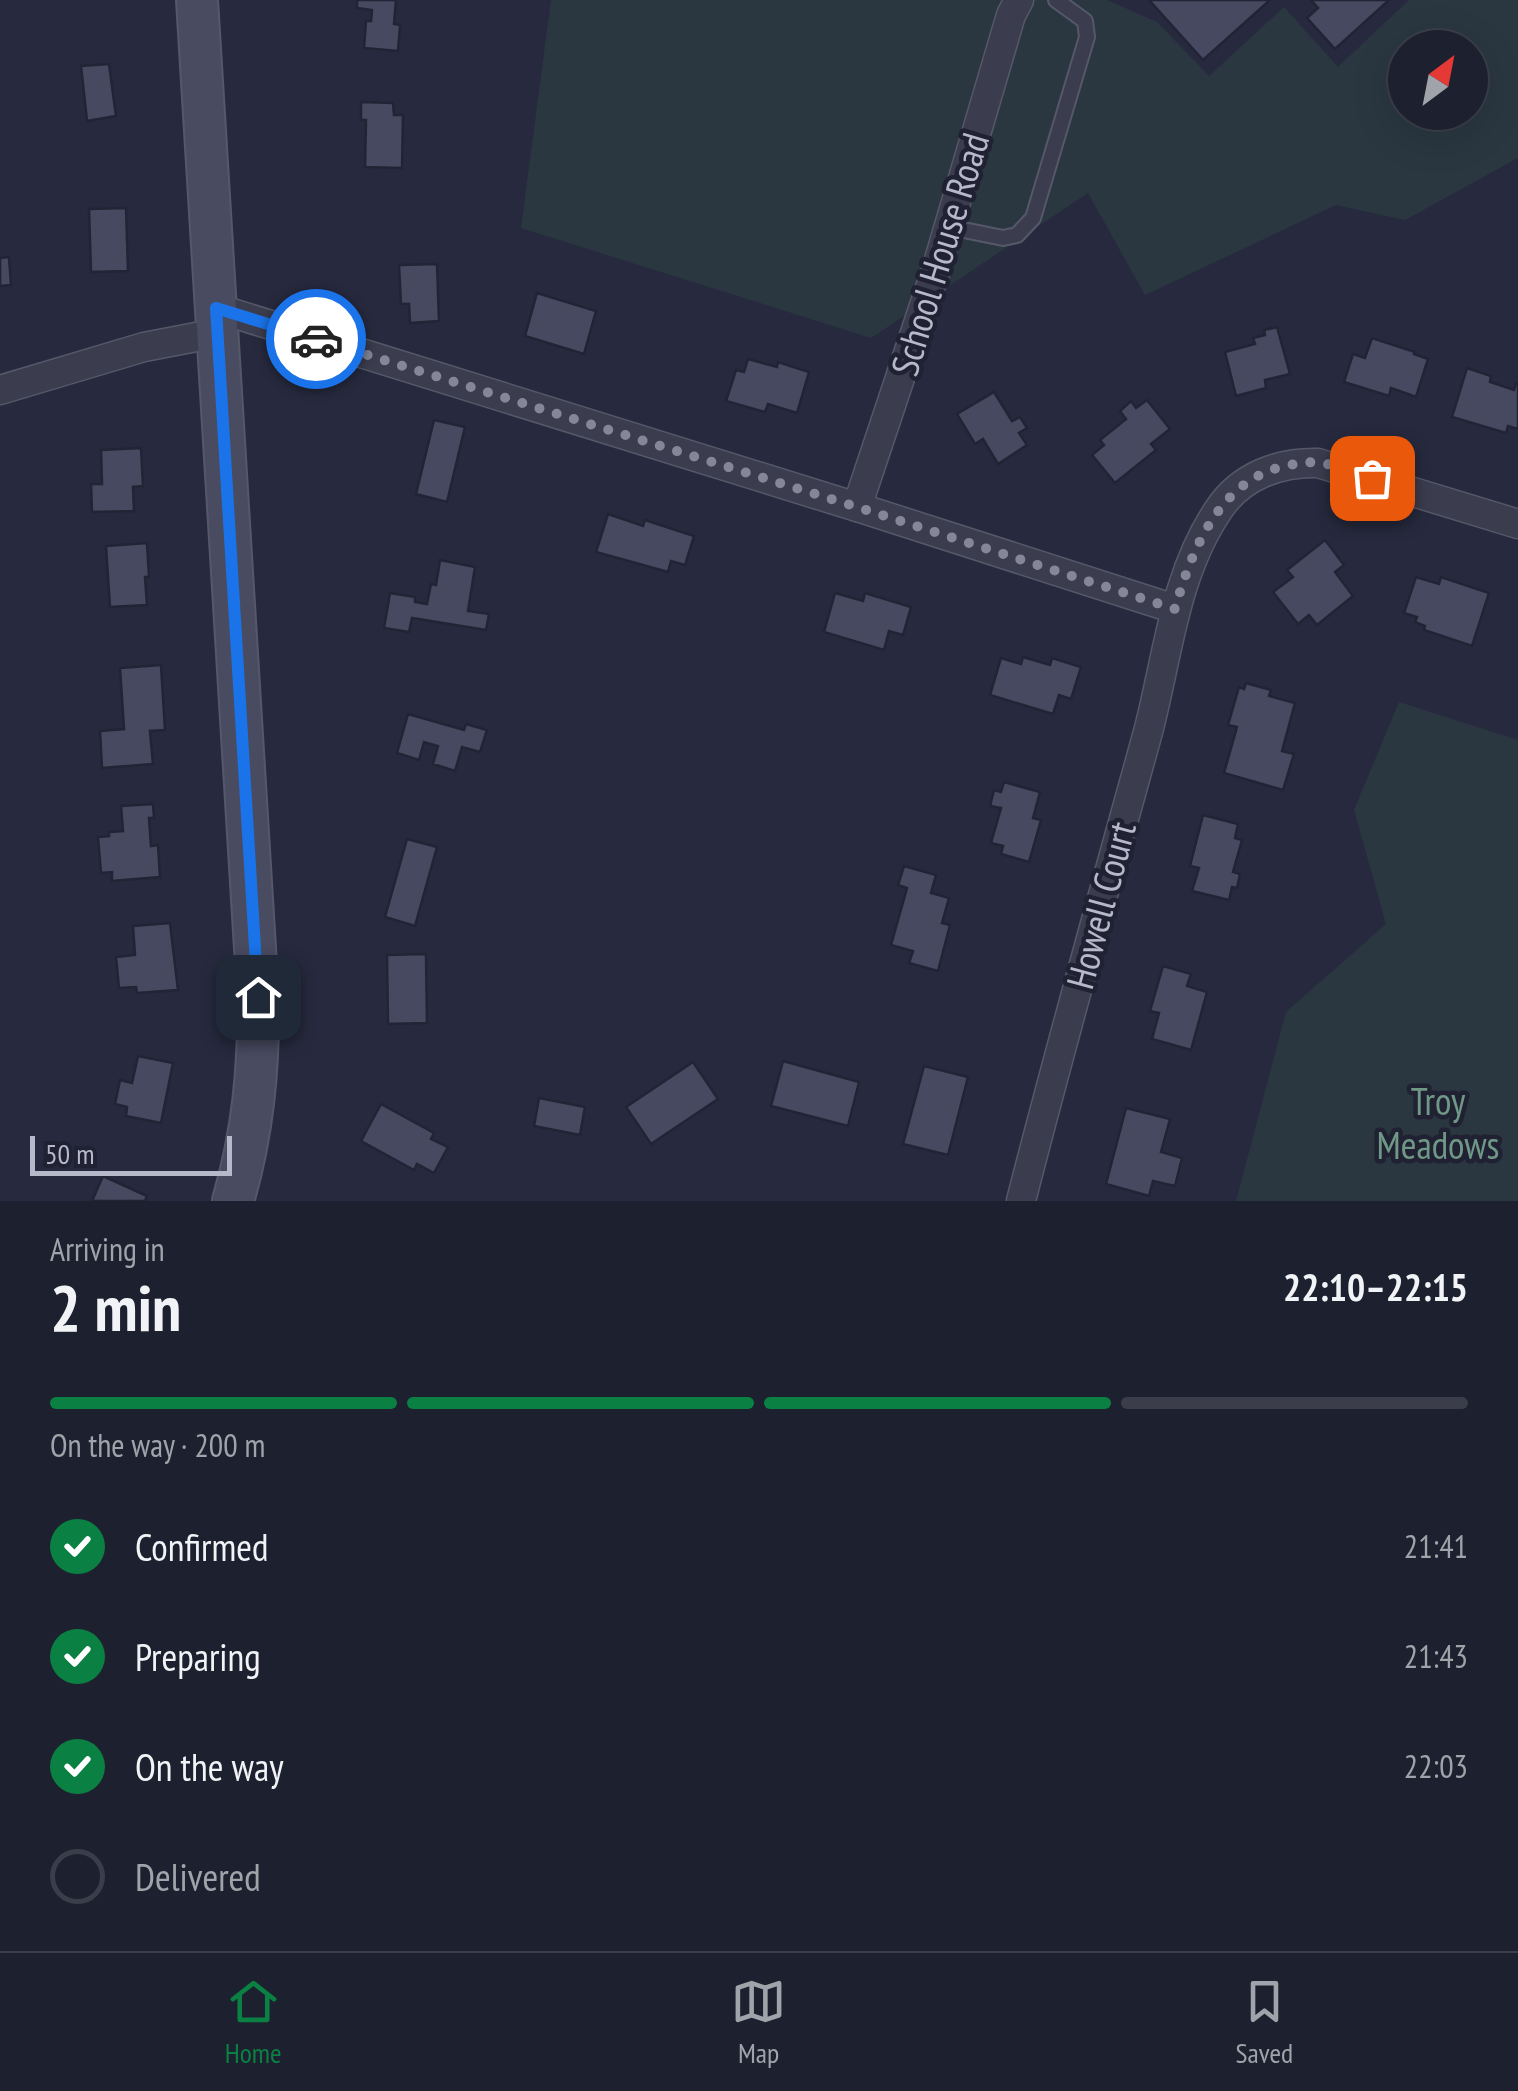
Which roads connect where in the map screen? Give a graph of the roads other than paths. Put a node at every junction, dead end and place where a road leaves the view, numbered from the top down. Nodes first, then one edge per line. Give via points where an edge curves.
1 (198, 0) edge
2 (1018, 0) edge
3 (1056, 0) edge
4 (949, 228) junction
5 (217, 321) junction
6 (0, 390) edge
7 (857, 507) junction
8 (1518, 524) edge
9 (1175, 609) junction
10 (233, 1201) edge
11 (1021, 1201) edge

1 - 5 main road
2 - 4 street, School House Road
3 - 4 lane via 1085,21 1087,38 1033,218 1003,238
4 - 7 street, School House Road
5 - 6 street
5 - 7 street
5 - 10 main road via 258,997 254,1107
7 - 9 street
8 - 9 street, Howell Court via 1335,466 1299,462 1248,481 1221,506 1197,547
9 - 11 street, Howell Court

